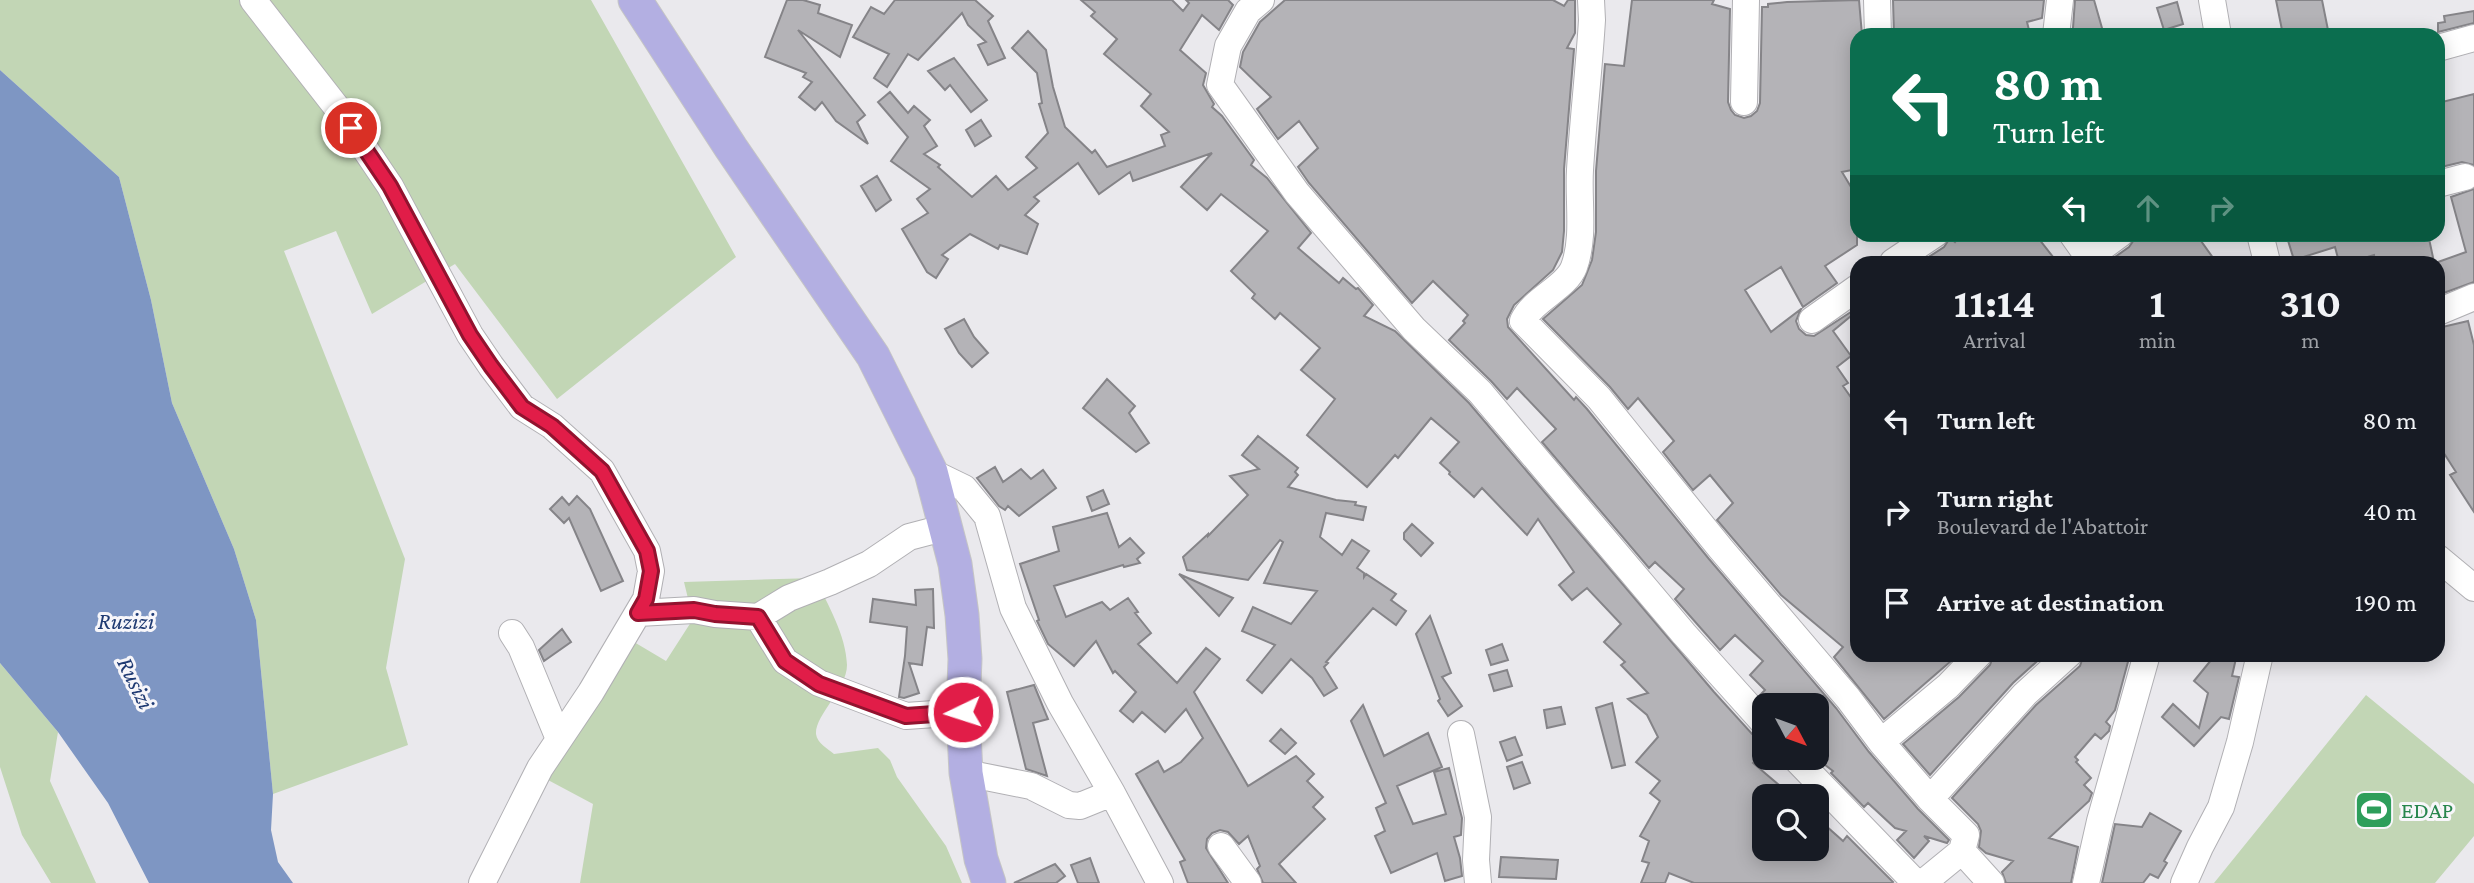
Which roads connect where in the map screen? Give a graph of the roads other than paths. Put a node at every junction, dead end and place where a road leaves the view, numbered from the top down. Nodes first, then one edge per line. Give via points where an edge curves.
1 (253, 0) edge
2 (635, 0) edge
3 (1261, 0) edge
4 (1591, 0) edge
5 (1746, 0) edge
6 (1877, 0) edge
7 (2060, 0) edge
8 (2212, 0) edge
9 (1878, 28) edge
10 (2057, 28) edge
11 (2217, 28) edge
12 (2474, 38) edge
13 (2445, 46) edge
14 (1744, 102) dead end
15 (2465, 177) dead end
16 (2445, 182) edge
17 (1919, 242) edge
18 (2110, 242) edge
19 (1901, 256) edge
20 (2091, 256) edge
21 (1850, 293) edge
22 (2474, 297) edge
23 (2445, 309) edge
24 (1812, 320) dead end
25 (931, 472) junction
26 (947, 527) junction
27 (2445, 564) edge
28 (2474, 589) edge
29 (638, 613) junction
30 (758, 617) junction
31 (512, 633) dead end
32 (1971, 662) edge
33 (2060, 662) edge
34 (2145, 662) edge
35 (2258, 662) edge
36 (1752, 710) edge
37 (963, 712) junction
38 (1461, 734) dead end
39 (559, 739) junction
40 (1881, 742) junction
41 (1807, 770) edge
42 (966, 773) junction
43 (1112, 793) junction
44 (1930, 799) junction
45 (1221, 846) dead end
46 (1962, 851) junction
47 (482, 883) edge
48 (989, 883) edge
49 (1160, 883) edge
50 (1248, 883) edge
51 (1478, 883) edge
52 (1991, 883) edge
53 (2086, 883) edge
54 (2184, 883) edge

1 - 29 street via 338,109 390,186 470,335 499,376 522,407 552,426 602,471 647,551 651,571 646,599
2 - 25 main road via 873,356
3 - 36 street via 1248,11 1228,46 1220,85 1297,193 1414,329 1480,392
4 - 40 street via 1575,265 1523,321 1599,398
5 - 14 street
6 - 9 street
7 - 10 street
8 - 11 street
12 - 13 street
15 - 16 street
17 - 19 street
18 - 20 street
21 - 24 street
22 - 23 street
25 - 26 main road
25 - 43 street via 964,488 987,516 1013,608
26 - 30 street via 909,537 869,564 789,598
26 - 37 main road via 962,615
27 - 28 street
29 - 30 street via 694,610
29 - 39 street
30 - 37 street via 785,661 819,684 906,716
31 - 39 street
32 - 40 street
33 - 44 street
34 - 53 street
35 - 54 street via 2221,807
37 - 42 main road
38 - 51 street via 1478,817
39 - 47 street
40 - 44 street
41 - 46 street via 1913,880 1924,881
42 - 43 street via 1031,786 1069,805 1080,806
42 - 48 main road
43 - 49 street
44 - 46 street via 1966,835
45 - 50 street
46 - 52 street

